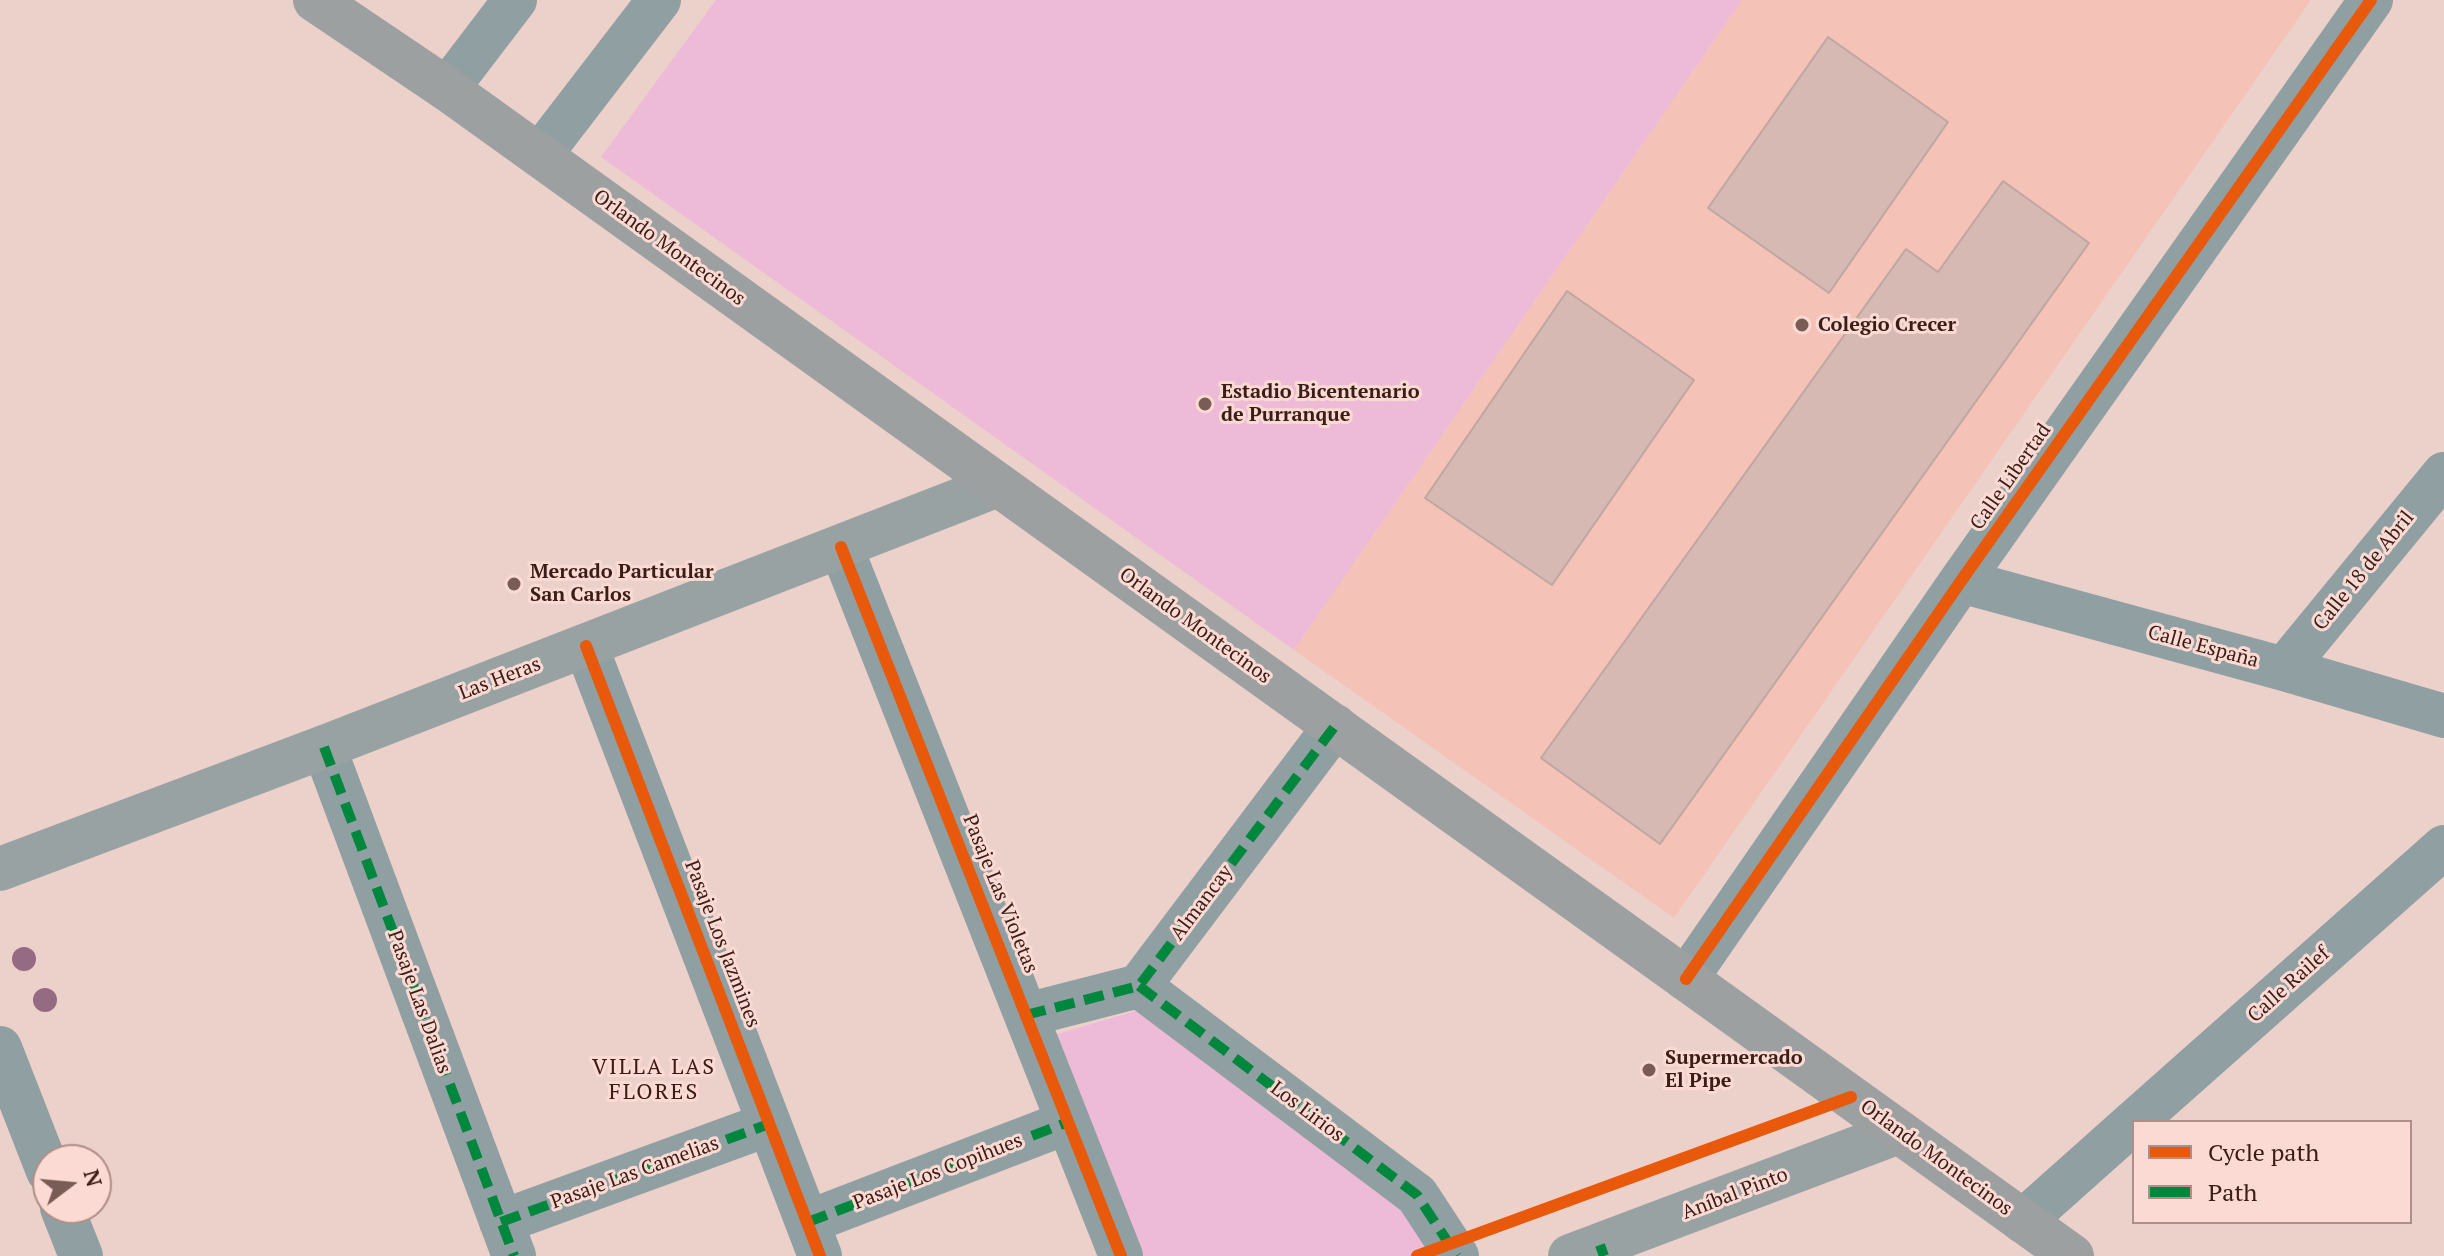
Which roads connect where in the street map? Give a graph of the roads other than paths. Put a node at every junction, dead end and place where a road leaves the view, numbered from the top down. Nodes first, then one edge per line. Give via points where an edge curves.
1 (315, 0) edge
2 (515, 0) edge
3 (659, 0) edge
4 (2371, 0) edge
5 (447, 89) junction
6 (540, 155) junction
7 (2444, 474) edge
8 (998, 485) junction
9 (841, 547) junction
10 (1961, 581) junction
11 (586, 646) junction
12 (2284, 669) junction
13 (2444, 716) edge
14 (1335, 726) junction
15 (324, 747) junction
16 (2444, 847) edge
17 (0, 869) edge
18 (1686, 979) junction
19 (1139, 986) junction
20 (1026, 1015) junction
21 (0, 1048) edge
22 (2136, 1120) edge
23 (1068, 1122) junction
24 (769, 1124) junction
25 (2132, 1124) edge
26 (1899, 1132) junction
27 (37, 1144) edge
28 (2023, 1221) junction
29 (68, 1224) edge
30 (508, 1239) edge
31 (814, 1239) edge
32 (1591, 1252) edge
33 (81, 1256) edge
34 (1121, 1256) edge
35 (1457, 1256) edge
36 (2072, 1256) edge

1 - 5 main road, Orlando Montecinos
2 - 5 street
3 - 6 street
4 - 10 street, Calle Libertad
5 - 6 main road, Orlando Montecinos
6 - 8 main road, Orlando Montecinos
7 - 12 street, Calle 18 de Abril
8 - 9 main road, Las Heras
8 - 14 main road, Orlando Montecinos
9 - 11 main road, Las Heras
9 - 20 street, Pasaje Las Violetas
10 - 12 street, Calle España
10 - 18 street, Calle Libertad
11 - 15 main road, Las Heras
11 - 24 street, Pasaje Los Jazmines
12 - 13 street, Calle España
14 - 18 main road, Orlando Montecinos
14 - 19 street, Almancay
15 - 17 main road, Las Heras
15 - 30 street, Pasaje Las Dalias
16 - 22 street, Calle Railef
18 - 26 main road, Orlando Montecinos
19 - 20 street
19 - 35 street, Los Lirios via 1417,1195
20 - 23 street, Pasaje Las Violetas
21 - 27 street
23 - 31 street, Pasaje Los Copihues
23 - 34 street, Pasaje Las Violetas
24 - 30 street, Pasaje Las Camelias
24 - 31 street, Pasaje Los Jazmines
25 - 28 street, Calle Railef
26 - 28 main road, Orlando Montecinos
26 - 32 main road, Aníbal Pinto
28 - 36 main road, Orlando Montecinos
29 - 33 street

